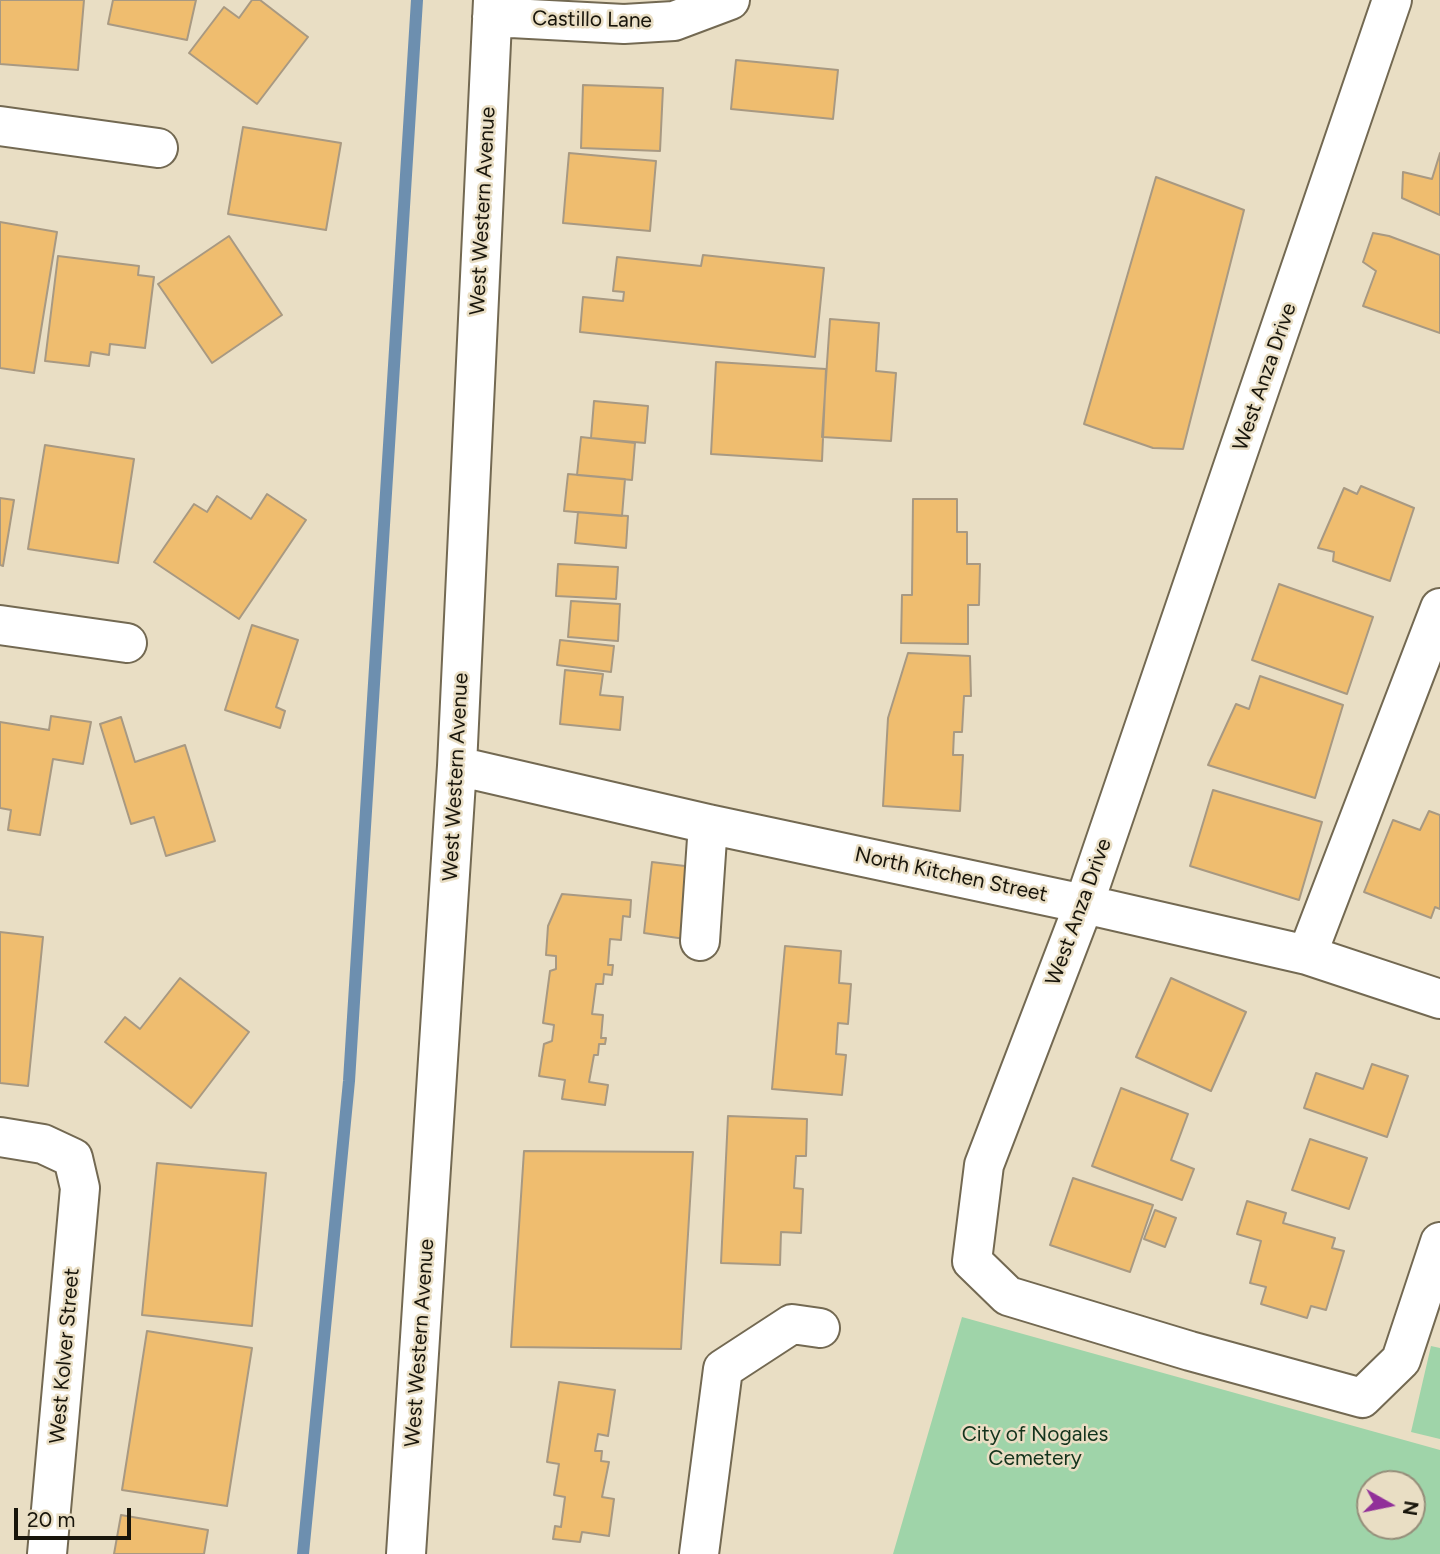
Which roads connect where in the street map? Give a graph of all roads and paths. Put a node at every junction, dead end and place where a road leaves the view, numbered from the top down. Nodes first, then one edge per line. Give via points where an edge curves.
1 (730, 0) edge
2 (1392, 0) edge
3 (493, 9) edge
4 (0, 126) edge
5 (159, 148) dead end
6 (1440, 608) edge
7 (0, 625) edge
8 (127, 643) dead end
9 (457, 766) junction
10 (708, 824) junction
11 (1084, 904) junction
12 (700, 941) dead end
13 (1307, 955) junction
14 (1440, 999) edge
15 (0, 1137) edge
16 (1440, 1242) edge
17 (820, 1328) dead end
18 (47, 1554) edge
19 (406, 1554) edge
20 (699, 1554) edge

1 - 3 street, Castillo Lane via 674,20 624,24
2 - 11 street, West Anza Drive
3 - 9 street, West Western Avenue
4 - 5 street
6 - 13 street
7 - 8 street
9 - 10 street, North Kitchen Street
9 - 19 street, West Western Avenue
10 - 11 street, North Kitchen Street
10 - 12 street
11 - 13 street, North Kitchen Street
11 - 16 street, West Anza Drive via 984,1165 972,1261 1008,1296 1362,1398 1401,1360
13 - 14 street, North Kitchen Street
15 - 18 street, West Kolver Street via 43,1144 72,1158 80,1188
17 - 20 street via 792,1324 723,1369

